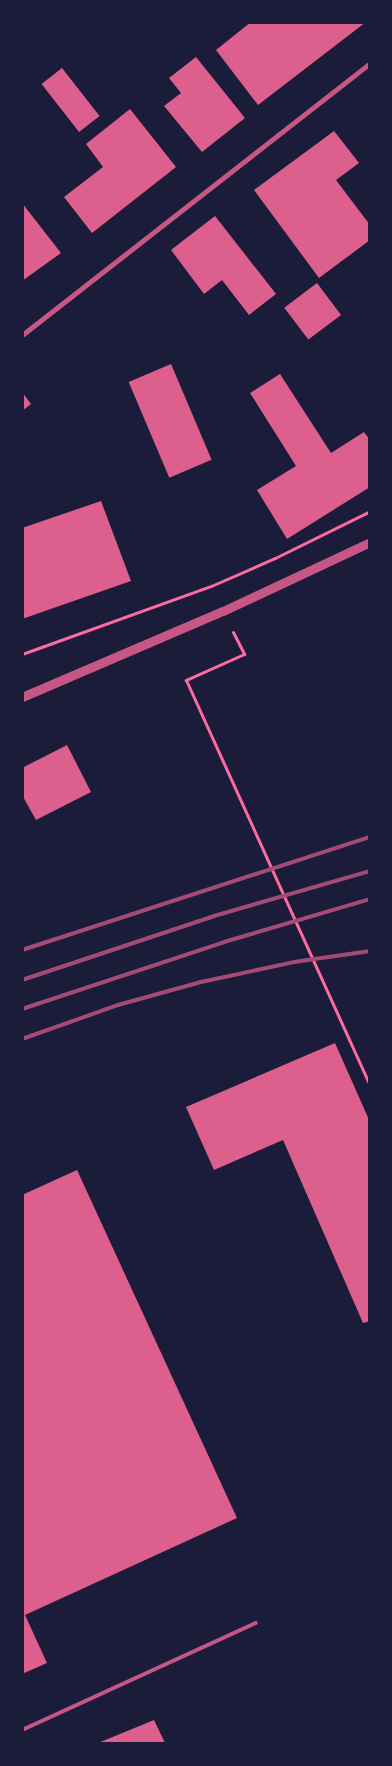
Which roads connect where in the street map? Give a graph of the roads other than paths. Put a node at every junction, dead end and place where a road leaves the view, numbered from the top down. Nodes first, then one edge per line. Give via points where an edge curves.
1 (370, 63) edge
2 (22, 335) edge
3 (370, 542) edge
4 (22, 697) edge
5 (256, 1624) dead end
6 (22, 1730) edge

1 - 2 street
3 - 4 street via 223,611
5 - 6 lane

